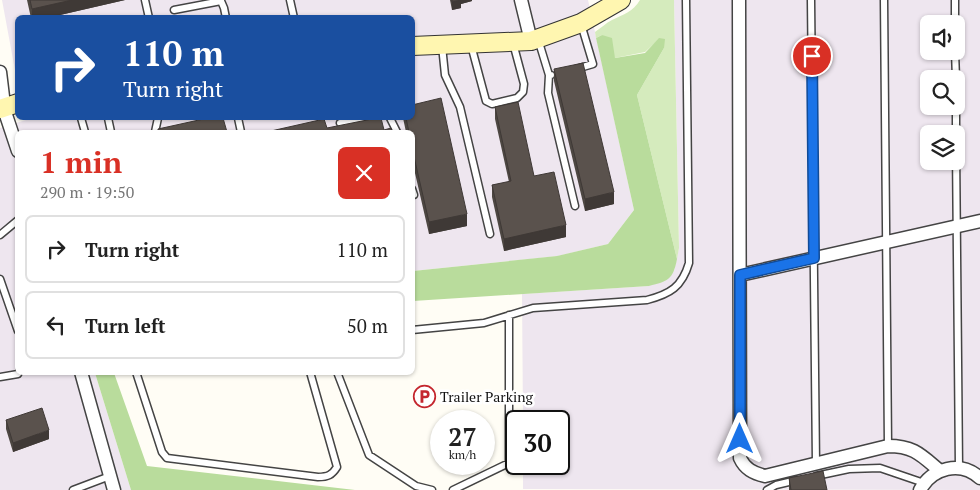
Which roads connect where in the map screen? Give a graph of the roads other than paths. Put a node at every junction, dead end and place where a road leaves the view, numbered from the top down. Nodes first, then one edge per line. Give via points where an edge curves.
1 (145, 0) edge
2 (290, 0) edge
3 (521, 0) edge
4 (603, 0) edge
5 (621, 0) edge
6 (686, 0) edge
7 (739, 0) edge
8 (812, 0) edge
9 (884, 0) edge
10 (955, 0) edge
11 (220, 1) edge
12 (174, 10) dead end
13 (148, 15) edge
14 (225, 15) edge
15 (293, 15) edge
16 (955, 15) edge
17 (581, 23) junction
18 (534, 39) junction
19 (513, 41) junction
20 (471, 43) junction
21 (442, 44) junction
22 (415, 46) edge
23 (567, 71) edge
24 (0, 72) edge
25 (558, 73) edge
26 (549, 75) junction
27 (5, 104) edge
28 (354, 120) edge
29 (340, 123) edge
30 (15, 140) edge
31 (956, 170) edge
32 (575, 206) dead end
33 (980, 221) edge
34 (15, 222) edge
35 (957, 226) junction
36 (490, 234) dead end
37 (0, 235) edge
38 (886, 242) junction
39 (814, 258) junction
40 (740, 275) junction
41 (0, 278) edge
42 (509, 315) junction
43 (15, 322) edge
44 (415, 330) edge
45 (15, 374) edge
46 (82, 375) edge
47 (137, 375) edge
48 (311, 375) edge
49 (338, 375) edge
50 (0, 377) edge
51 (888, 446) junction
52 (816, 464) junction
53 (959, 468) junction
54 (940, 471) junction
55 (110, 476) junction
56 (812, 477) edge
57 (980, 478) edge
58 (803, 479) edge
59 (922, 487) edge
60 (73, 490) edge
61 (114, 490) edge
62 (432, 490) edge
63 (453, 490) edge
64 (767, 490) edge

1 - 13 lane
2 - 15 lane
3 - 18 street
4 - 17 main road
5 - 17 main road
6 - 42 lane via 689,264 684,278 667,293 647,300 533,308
7 - 40 street
8 - 39 lane
9 - 38 lane
10 - 16 lane
11 - 12 lane
11 - 14 lane
17 - 18 main road
17 - 23 lane via 593,64
18 - 19 main road
18 - 26 lane
19 - 20 main road
19 - 20 lane via 524,84 523,92 517,98 492,104 486,101
20 - 21 main road
21 - 22 main road
21 - 36 lane via 445,76 460,107
24 - 27 street
25 - 26 lane
26 - 32 lane via 548,93
27 - 30 street
28 - 29 lane
31 - 35 lane
33 - 35 street
34 - 37 lane
35 - 38 street
35 - 53 lane
38 - 39 street
38 - 51 lane
39 - 40 street
39 - 52 lane
40 - 52 street via 740,458 753,473 764,476
41 - 43 lane
42 - 44 lane via 484,323
42 - 63 lane via 509,463
45 - 50 lane
46 - 55 street
47 - 48 lane via 162,452 167,458 328,476 337,467
49 - 62 lane via 369,455 416,486
51 - 52 street
51 - 54 street via 903,446 918,452
53 - 54 street
53 - 57 street
54 - 59 street
55 - 60 lane
55 - 61 street
56 - 59 lane via 849,469 880,468
58 - 64 lane

